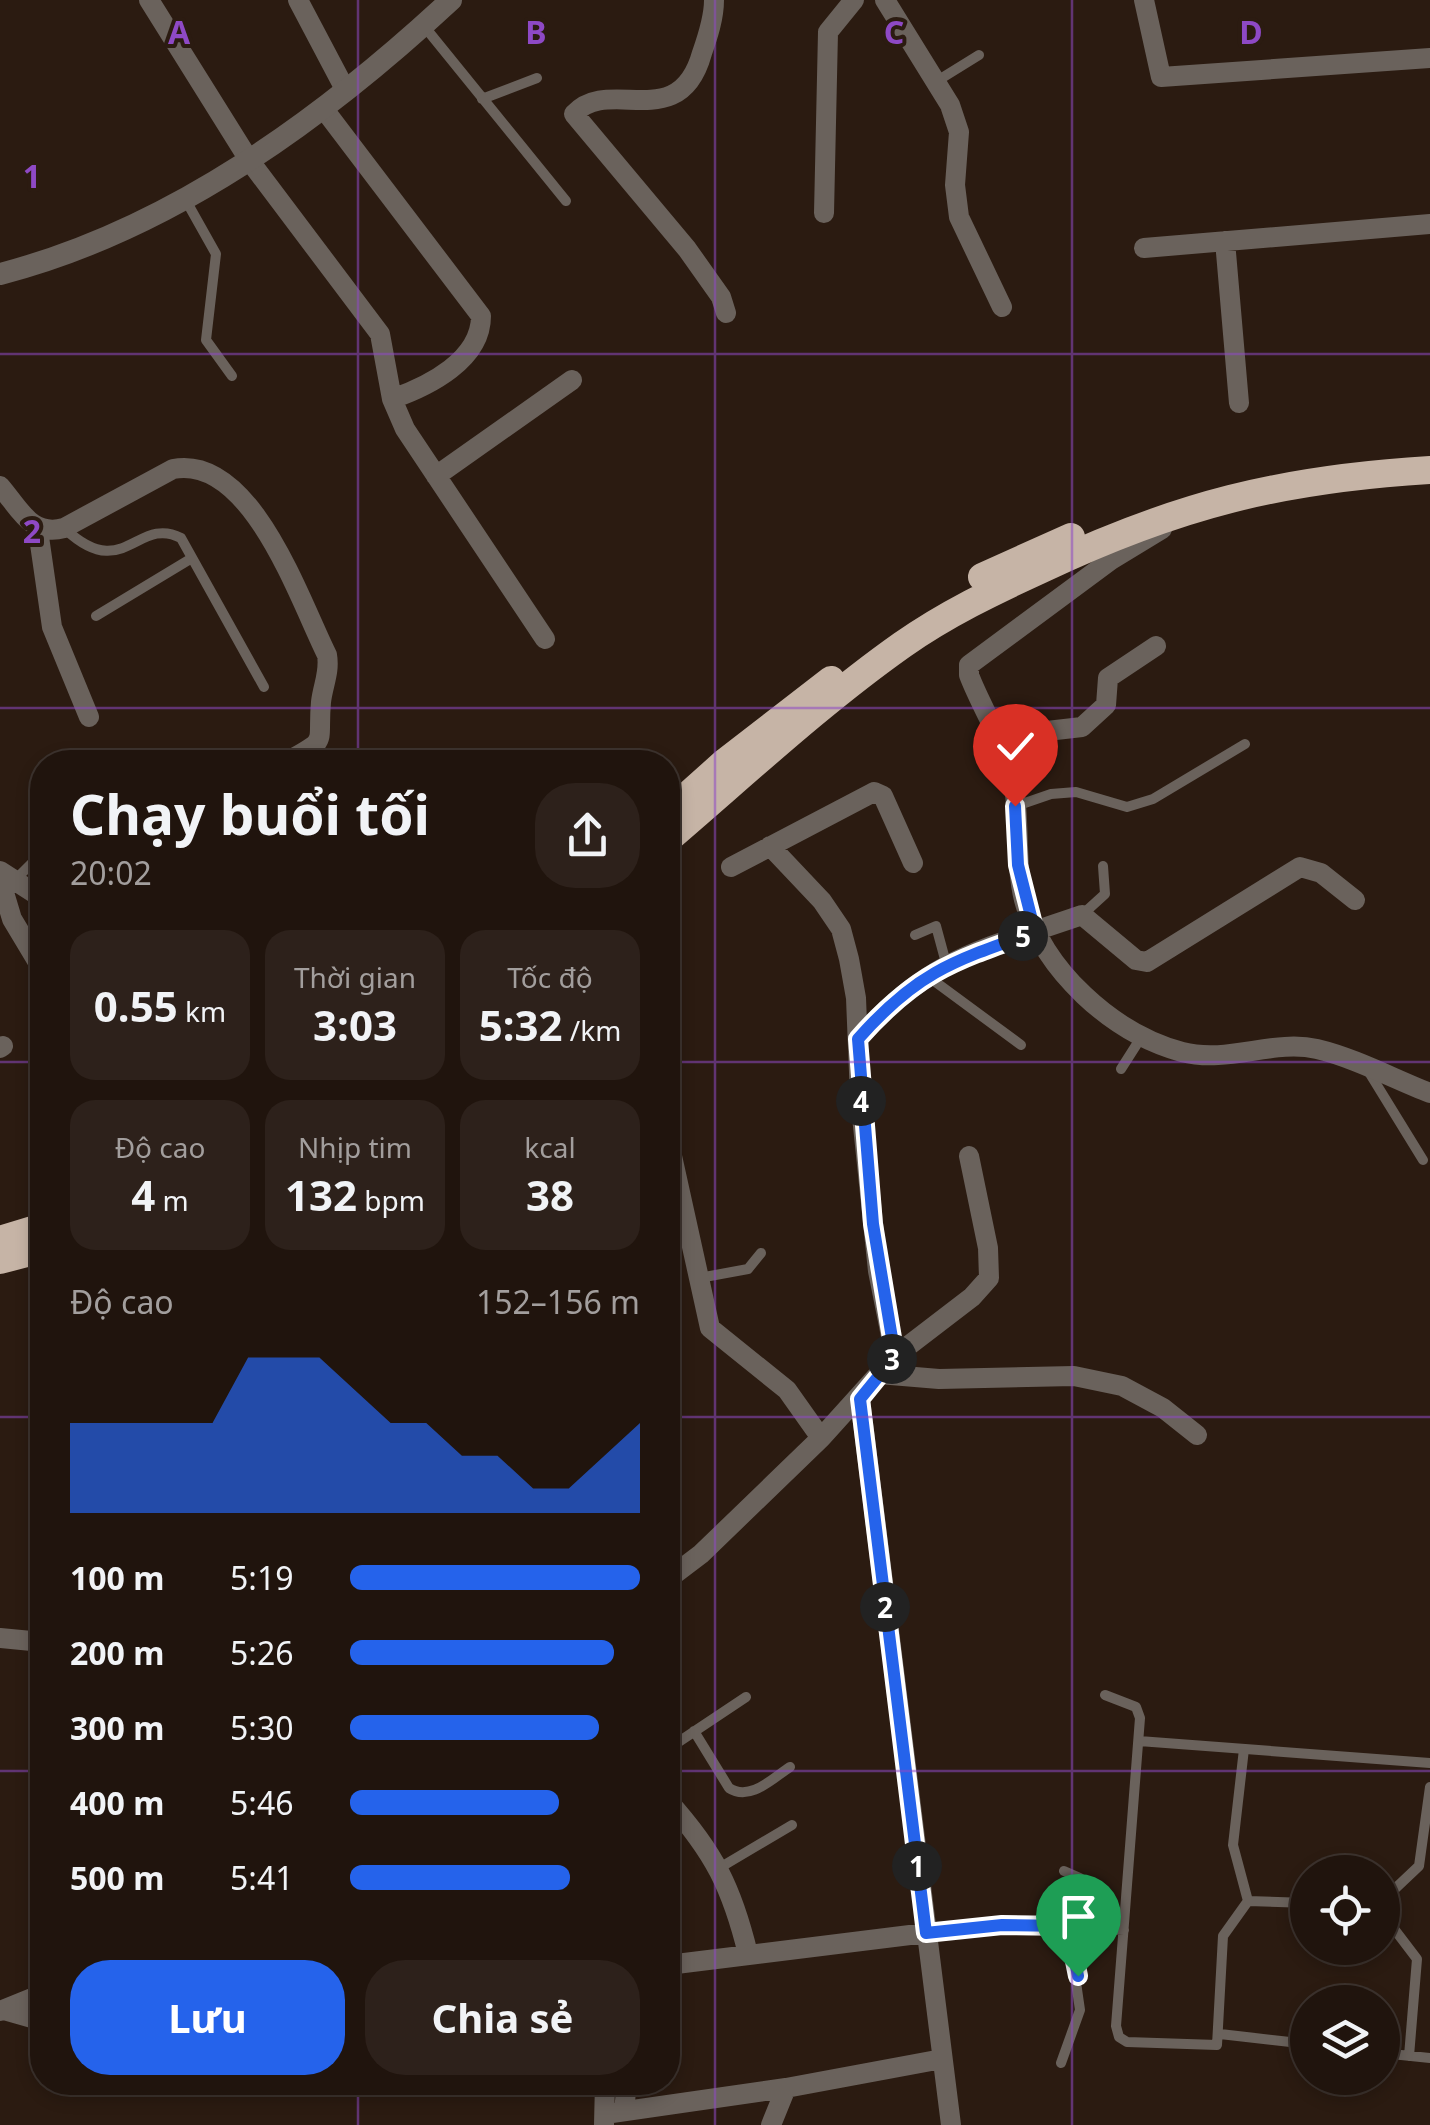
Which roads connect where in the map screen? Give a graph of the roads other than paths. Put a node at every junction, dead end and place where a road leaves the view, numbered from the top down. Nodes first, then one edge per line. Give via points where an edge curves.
1 (149, 0) edge
2 (298, 0) edge
3 (451, 0) edge
4 (714, 0) edge
5 (854, 0) edge
6 (886, 0) edge
7 (1144, 0) edge
8 (424, 26) junction
9 (978, 56) dead end
10 (1430, 58) edge
11 (536, 78) dead end
12 (937, 81) junction
13 (346, 91) junction
14 (482, 99) junction
15 (322, 108) junction
16 (250, 160) junction
17 (184, 196) junction
18 (566, 201) dead end
19 (824, 213) dead end
20 (1430, 224) edge
21 (1225, 241) junction
22 (1144, 248) dead end
23 (0, 274) edge
24 (1002, 307) dead end
25 (726, 313) dead end
26 (232, 376) dead end
27 (572, 380) dead end
28 (392, 399) junction
29 (1239, 403) dead end
30 (1430, 452) edge
31 (1430, 470) edge
32 (436, 476) junction
33 (0, 486) edge
34 (64, 528) junction
35 (1162, 529) dead end
36 (38, 530) junction
37 (192, 558) junction
38 (96, 616) dead end
39 (545, 640) dead end
40 (1156, 646) dead end
41 (264, 687) dead end
42 (89, 717) dead end
43 (1245, 744) dead end
44 (308, 750) edge
45 (1006, 754) junction
46 (680, 802) edge
47 (1015, 806) junction
48 (680, 830) edge
49 (770, 846) junction
50 (30, 861) edge
51 (912, 862) dead end
52 (1103, 866) dead end
53 (731, 868) dead end
54 (5, 877) edge
55 (30, 891) edge
56 (1355, 900) dead end
57 (1082, 915) junction
58 (1035, 932) junction
59 (915, 936) dead end
60 (30, 949) edge
61 (946, 963) junction
62 (925, 975) junction
63 (1142, 1036) junction
64 (858, 1039) junction
65 (1021, 1044) dead end
66 (1121, 1068) dead end
67 (1367, 1068) junction
68 (1430, 1093) edge
69 (969, 1156) dead end
70 (1423, 1160) dead end
71 (680, 1194) edge
72 (30, 1231) edge
73 (0, 1240) edge
74 (30, 1252) edge
75 (761, 1253) dead end
76 (0, 1260) edge
77 (698, 1278) junction
78 (895, 1356) junction
79 (879, 1374) junction
80 (860, 1399) junction
81 (1196, 1435) dead end
82 (820, 1438) junction
83 (680, 1569) edge
84 (0, 1638) edge
85 (30, 1640) edge
86 (1105, 1695) dead end
87 (746, 1697) dead end
88 (694, 1731) junction
89 (680, 1740) edge
90 (1138, 1741) junction
91 (1244, 1749) junction
92 (1430, 1763) edge
93 (790, 1767) dead end
94 (1430, 1788) edge
95 (680, 1816) edge
96 (792, 1825) dead end
97 (721, 1867) junction
98 (1064, 1871) dead end
99 (1400, 1884) edge
100 (1248, 1901) junction
101 (1290, 1903) edge
102 (1068, 1926) junction
103 (1124, 1930) junction
104 (926, 1933) junction
105 (1400, 1937) edge
106 (748, 1954) junction
107 (680, 1963) edge
108 (30, 1999) edge
109 (3, 2011) edge
110 (30, 2018) edge
111 (1220, 2034) junction
112 (1290, 2042) edge
113 (1400, 2055) edge
114 (1409, 2056) junction
115 (942, 2058) junction
116 (1430, 2058) edge
117 (1062, 2063) dead end
118 (786, 2088) junction
119 (611, 2116) edge
120 (771, 2125) edge
121 (951, 2125) edge

1 - 16 street
2 - 13 street
3 - 8 street
4 - 25 street via 691,82 659,102 597,102 574,114 686,249
5 - 19 street via 828,32
6 - 12 street
7 - 10 street via 1161,77
8 - 13 street
8 - 14 lane
9 - 12 lane
11 - 14 lane
12 - 24 street via 960,132 959,218
13 - 15 street
14 - 18 lane
15 - 16 street
15 - 28 street via 482,316 474,348 434,381
16 - 17 street
16 - 28 street via 380,334
17 - 23 street via 43,262
17 - 26 lane via 216,254 206,340
20 - 21 street
21 - 22 street
21 - 29 street
27 - 32 street
28 - 32 street
30 - 46 highway via 1226,480 1031,552 902,626
31 - 48 highway via 1285,484 1182,509 967,604 901,646
32 - 39 street
33 - 36 street
34 - 36 street
34 - 37 lane via 85,548 104,554 173,534
34 - 44 street via 188,466 245,500 329,668 323,734
35 - 45 street via 969,665
36 - 42 street via 52,627
37 - 38 lane
37 - 41 lane
40 - 45 street via 1108,678 1110,697 1082,728 1047,731
43 - 47 lane via 1153,800 1127,807 1076,792
45 - 47 street
47 - 58 street via 1018,865
49 - 51 street via 874,792 883,796
49 - 53 street
49 - 64 street via 841,929
50 - 54 lane
52 - 57 lane via 1105,894
54 - 55 street
54 - 60 street via 12,919
56 - 57 street via 1321,873 1300,867 1147,962
57 - 58 street
58 - 61 street
58 - 63 street via 1100,1012
59 - 61 lane via 936,926
61 - 62 street
62 - 64 street
62 - 65 lane
63 - 66 lane
63 - 67 street via 1182,1052 1227,1058 1316,1049
64 - 78 street via 874,1239
67 - 68 street
67 - 70 lane
69 - 78 street via 989,1278
71 - 77 street
72 - 73 highway
74 - 76 highway
75 - 77 lane via 748,1270
77 - 82 street via 710,1328 787,1390
78 - 79 street
79 - 80 street
79 - 81 street via 939,1380 1074,1376 1122,1386
80 - 82 street
80 - 104 street
82 - 83 street
84 - 85 street
86 - 90 lane via 1136,1707
87 - 88 lane
88 - 89 lane
88 - 93 lane via 738,1794
90 - 91 lane
90 - 103 lane
91 - 92 lane
91 - 100 lane via 1233,1845
94 - 99 lane via 1419,1866
95 - 97 street
96 - 97 lane
97 - 106 street
98 - 102 lane via 1082,1885
100 - 101 lane
100 - 111 lane via 1223,1936
102 - 103 lane
102 - 104 lane
102 - 117 lane via 1080,2010
103 - 111 lane via 1118,2037 1209,2047
104 - 106 street
104 - 115 street
105 - 114 lane via 1416,1959
106 - 107 street
108 - 109 street
109 - 110 street
111 - 112 lane
113 - 114 lane
114 - 116 lane
115 - 118 street
115 - 121 street
118 - 119 street
118 - 120 street

